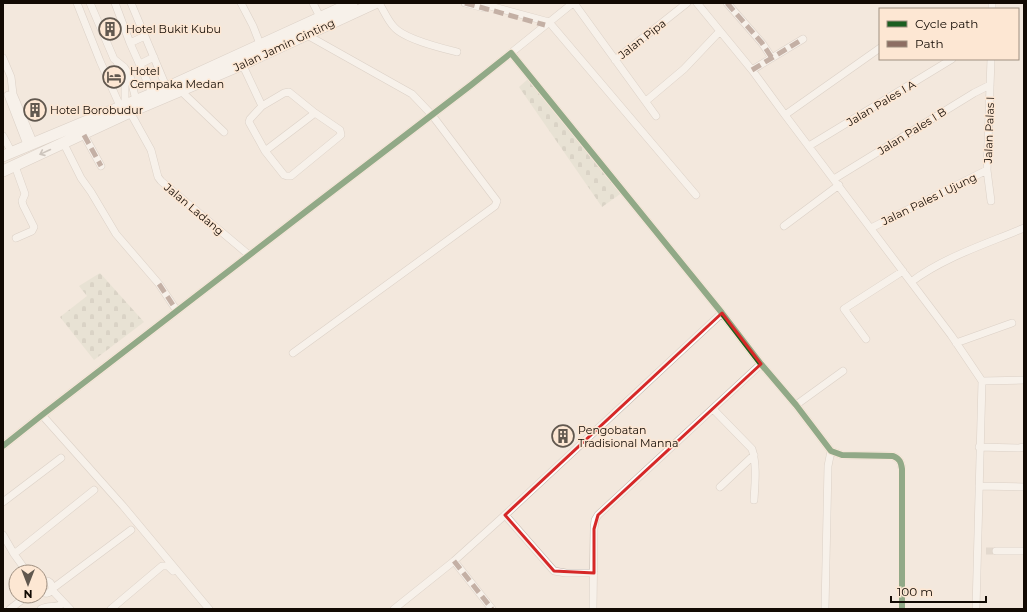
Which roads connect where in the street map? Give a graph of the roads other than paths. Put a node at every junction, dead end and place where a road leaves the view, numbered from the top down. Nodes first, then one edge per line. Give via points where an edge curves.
1 (77, 3) edge
2 (90, 3) edge
3 (115, 3) edge
4 (131, 3) edge
5 (241, 3) edge
6 (313, 3) edge
7 (352, 3) edge
8 (375, 3) edge
9 (380, 3) edge
10 (465, 3) edge
11 (479, 3) edge
12 (574, 3) edge
13 (687, 3) edge
14 (697, 3) edge
15 (728, 3) edge
16 (322, 22) junction
17 (547, 24) junction
18 (720, 31) junction
19 (307, 35) junction
20 (144, 36) junction
21 (803, 39) dead end
22 (130, 43) junction
23 (260, 44) junction
24 (879, 49) edge
25 (457, 52) dead end
26 (511, 53) junction
27 (154, 57) junction
28 (3, 58) edge
29 (772, 58) junction
30 (615, 60) junction
31 (950, 60) edge
32 (991, 60) edge
33 (117, 62) junction
34 (140, 64) junction
35 (241, 65) junction
36 (752, 70) junction
37 (990, 85) junction
38 (181, 91) junction
39 (168, 92) junction
40 (155, 98) junction
41 (136, 100) junction
42 (646, 101) junction
43 (262, 106) junction
44 (125, 108) junction
45 (314, 113) junction
46 (432, 115) junction
47 (785, 115) junction
48 (656, 116) dead end
49 (224, 132) dead end
50 (84, 135) junction
51 (3, 136) edge
52 (64, 144) junction
53 (31, 146) junction
54 (809, 146) junction
55 (265, 151) junction
56 (7, 155) edge
57 (15, 166) junction
58 (101, 166) dead end
59 (988, 170) junction
60 (3, 171) edge
61 (836, 182) junction
62 (696, 195) dead end
63 (991, 201) dead end
64 (784, 226) dead end
65 (871, 228) junction
66 (1024, 228) edge
67 (16, 238) dead end
68 (249, 255) junction
69 (903, 271) junction
70 (911, 282) junction
71 (177, 311) junction
72 (722, 313) junction
73 (1012, 323) dead end
74 (866, 339) dead end
75 (956, 343) junction
76 (293, 353) dead end
77 (762, 364) junction
78 (843, 371) dead end
79 (982, 380) junction
80 (1024, 380) edge
81 (796, 405) junction
82 (713, 409) junction
83 (42, 415) junction
84 (3, 446) edge
85 (979, 447) junction
86 (1024, 447) edge
87 (831, 450) junction
88 (754, 455) junction
89 (61, 458) dead end
90 (979, 486) junction
91 (720, 487) dead end
92 (1024, 487) edge
93 (94, 490) dead end
94 (754, 500) dead end
95 (3, 502) edge
96 (505, 515) junction
97 (131, 530) dead end
98 (3, 535) edge
99 (996, 551) tunnel mouth
100 (1024, 551) edge
101 (14, 554) junction
102 (454, 560) junction
103 (21, 564) edge
104 (594, 574) junction
105 (48, 582) edge
106 (52, 589) junction
107 (48, 592) edge
108 (64, 603) junction
109 (41, 609) edge
110 (70, 609) edge
111 (111, 609) edge
112 (203, 609) edge
113 (209, 609) edge
114 (394, 609) edge
115 (492, 609) edge
116 (593, 609) edge
117 (825, 609) edge
118 (902, 609) edge
119 (976, 609) edge

1 - 44 street, Jalan Ladang via 100,61
2 - 33 street
3 - 22 street
4 - 20 street
5 - 23 street
6 - 16 street
7 - 16 highway, Jalan Jamin Ginting
8 - 16 highway, Jalan Jamin Ginting
9 - 25 street via 392,26 399,32
10 - 17 street
11 - 17 street
12 - 17 street
12 - 30 street
13 - 30 street, Jalan Pipa
14 - 18 street
15 - 29 street
16 - 19 highway, Jalan Jamin Ginting
16 - 23 highway, Jalan Jamin Ginting
17 - 26 street
17 - 62 street
18 - 36 street
18 - 42 street via 684,69
19 - 35 highway, Jalan Jamin Ginting
19 - 46 street via 412,94
20 - 22 street
20 - 27 street
21 - 29 street
22 - 34 street
23 - 39 highway, Jalan Jamin Ginting
24 - 47 street
26 - 46 street
26 - 72 street
27 - 34 street
27 - 39 street
28 - 53 street via 11,77 8,96
29 - 36 street
30 - 42 street
31 - 54 street, Jalan Pales I A
32 - 37 street, Jalan Palas I
33 - 41 street via 130,76
33 - 44 street via 125,81
34 - 40 street
35 - 38 highway, Jalan Jamin Ginting
35 - 43 street
36 - 47 street
37 - 59 street, Jalan Palas I
37 - 61 street, Jalan Pales I B
38 - 39 highway, Jalan Jamin Ginting
38 - 49 street
39 - 40 highway, Jalan Jamin Ginting
40 - 41 highway, Jalan Jamin Ginting
40 - 44 highway, Jalan Jamin Ginting
41 - 44 highway, Jalan Jamin Ginting
42 - 48 street
43 - 45 street via 288,92
43 - 55 street via 249,121
44 - 50 highway, Jalan Jamin Ginting
44 - 53 highway, Jalan Jamin Ginting
44 - 68 street, Jalan Ladang via 153,156 161,181
45 - 55 street
45 - 55 street via 340,130 341,135 291,176 284,174
46 - 68 street
46 - 76 street via 497,199 496,204
47 - 54 street
50 - 52 highway, Jalan Jamin Ginting
50 - 58 street
51 - 56 street
52 -> 57 highway, Jalan Jamin Ginting
52 - 71 street via 81,178 116,234 159,284
53 - 56 highway, Jalan Jamin Ginting
54 - 61 street
57 - 60 highway, Jalan Jamin Ginting
57 - 67 street via 25,194 23,205 34,226 32,230
59 - 63 street, Jalan Palas I
59 - 65 street, Jalan Pales I Ujung
61 - 64 street, Jalan Pales I B
61 - 65 street
65 - 69 street
66 - 70 street via 944,262
68 - 71 street
69 - 70 street
69 - 74 street via 844,310
70 - 75 street
71 - 83 street
72 - 77 street
72 - 96 street
73 - 75 street
75 - 79 street
77 - 81 street
77 - 82 street
78 - 81 street
79 - 80 street
79 - 85 street
81 - 87 street
82 - 88 street via 752,449
82 - 104 street via 598,515 594,529
83 - 84 street
83 - 113 street via 124,506
85 - 86 street
85 - 90 street
87 - 117 street via 828,466
87 - 118 street via 842,455 893,456 901,463
88 - 91 street
88 - 94 street
89 - 95 street
90 - 92 street
90 - 119 street via 981,551
93 - 101 street
96 - 102 street
96 - 104 street via 554,571
97 - 106 street
98 - 101 street
99 - 100 street
101 - 103 street
102 - 114 street
102 - 115 street
104 - 116 street
105 - 106 street
106 - 107 street
106 - 108 street
108 - 109 street via 57,607 45,606
108 - 110 street
111 - 112 street via 158,568 165,565

